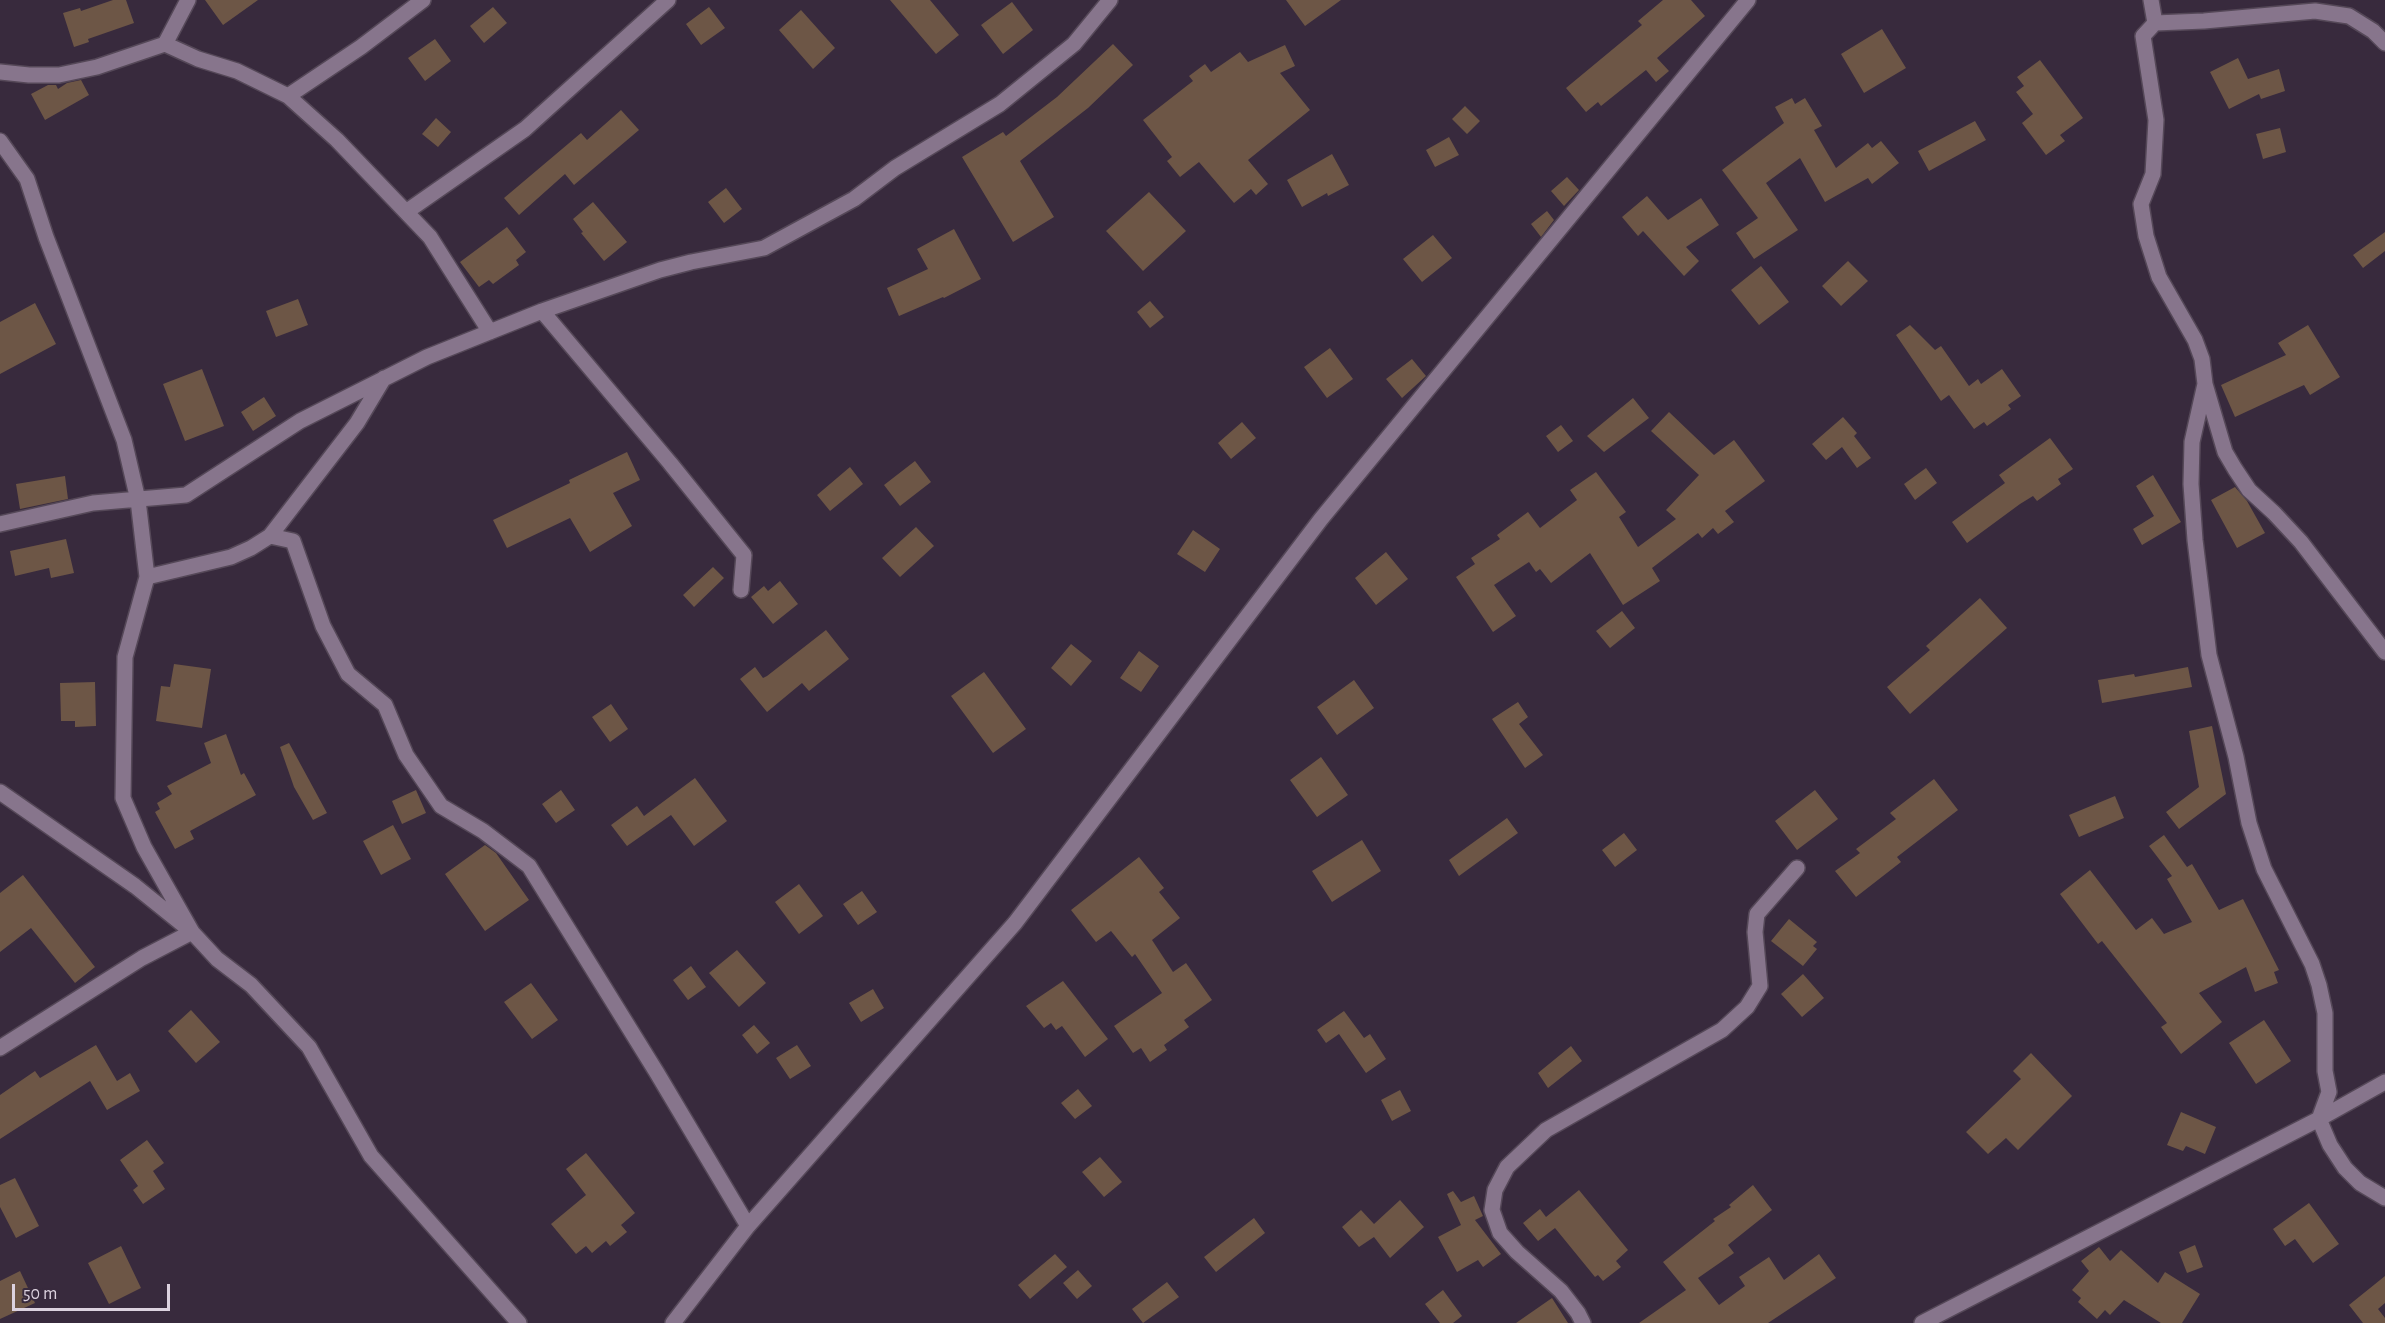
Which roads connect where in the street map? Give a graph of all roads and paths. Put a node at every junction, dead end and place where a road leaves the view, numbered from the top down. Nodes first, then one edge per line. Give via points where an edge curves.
1 (188, 0) edge
2 (423, 0) edge
3 (668, 0) edge
4 (1110, 0) edge
5 (1748, 0) edge
6 (2151, 0) edge
7 (2155, 23) junction
8 (2385, 43) edge
9 (165, 44) junction
10 (0, 72) edge
11 (288, 96) junction
12 (0, 141) edge
13 (406, 212) junction
14 (542, 311) junction
15 (490, 332) junction
16 (384, 378) junction
17 (2205, 384) junction
18 (138, 500) junction
19 (0, 524) edge
20 (270, 536) junction
21 (147, 577) junction
22 (741, 590) dead end
23 (2385, 652) edge
24 (0, 792) edge
25 (1797, 868) dead end
26 (192, 932) junction
27 (0, 1048) edge
28 (2385, 1082) edge
29 (2319, 1119) junction
30 (2385, 1198) edge
31 (748, 1226) junction
32 (519, 1323) edge
33 (673, 1323) edge
34 (1583, 1323) edge
35 (1922, 1323) edge

1 - 9 street
2 - 11 street
3 - 13 street via 525,129
4 - 14 street via 1074,44 1000,104 805,227 764,248 660,270
5 - 31 street via 1321,519 1015,923
6 - 7 street
7 - 8 street via 2315,10 2349,16
7 - 17 street via 2143,36 2156,120 2153,174 2141,204 2159,277 2195,340
9 - 10 street via 59,75
9 - 11 street via 237,71
11 - 13 street
12 - 18 street via 27,179 124,441
13 - 15 street via 430,237
14 - 15 street
14 - 22 street via 744,555
15 - 16 street
16 - 18 street via 300,421 186,495
16 - 20 street via 357,423
17 - 23 street via 2225,452 2249,490 2301,542
17 - 29 street via 2192,442 2191,484 2194,540 2210,655 2264,869 2312,964 2319,986 2325,1013 2329,1092
18 - 19 street via 93,503
18 - 21 street
20 - 21 street via 231,557
20 - 31 street via 293,541 323,626 348,674 385,705 406,755 441,806 483,831 529,866
21 - 26 street via 125,657 123,798 144,847
24 - 26 street via 135,886
25 - 34 street via 1757,914 1760,986 1748,1008 1722,1029 1546,1130 1507,1167 1495,1190 1492,1210 1500,1233 1560,1291
26 - 27 street via 141,958
26 - 32 street via 217,959 251,985 309,1047 371,1156
28 - 29 street
29 - 30 street via 2345,1168
29 - 35 street
31 - 33 street

